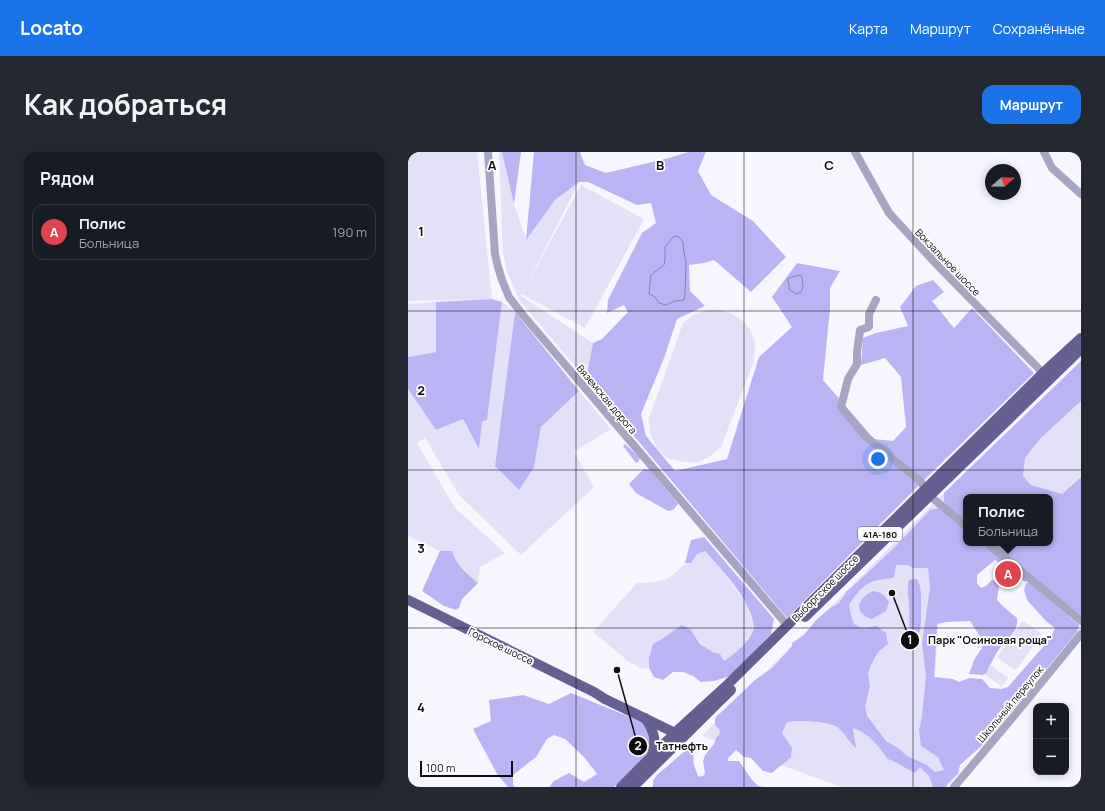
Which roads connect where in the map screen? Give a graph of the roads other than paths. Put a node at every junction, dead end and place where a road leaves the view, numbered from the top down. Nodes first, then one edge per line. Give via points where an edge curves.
1 (488, 152) edge
2 (855, 152) edge
3 (1044, 152) edge
4 (1081, 194) edge
5 (876, 300) dead end
6 (1081, 338) edge
7 (1081, 349) edge
8 (1043, 373) junction
9 (928, 493) junction
10 (963, 523) edge
11 (991, 546) edge
12 (408, 600) edge
13 (1081, 621) edge
14 (787, 626) junction
15 (1081, 634) edge
16 (594, 692) junction
17 (645, 718) junction
18 (680, 732) junction
19 (651, 757) junction
20 (641, 782) edge
21 (621, 787) edge
22 (633, 787) edge
23 (954, 787) edge

1 - 14 street, Вяземская дорога via 495,254 509,297
2 - 8 street, Вокзальное шоссе via 893,218
3 - 4 street via 1052,168
5 - 9 street via 868,314 869,328 860,330 857,364 848,379 841,407 865,436 921,482
6 - 8 main road, Выборгское шоссе / 41А-180
7 - 9 main road, Выборгское шоссе / 41А-180
8 - 9 main road, Выборгское шоссе / 41А-180
9 - 10 street
9 - 14 main road, Выборгское шоссе / 41А-180
9 - 18 main road, Выборгское шоссе / 41А-180 via 791,631
11 - 13 street
12 - 16 main road, Горское шоссе
14 - 18 main road, Выборгское шоссе / 41А-180
15 - 23 street, Школьный переулок
16 - 17 main road, Горское шоссе
16 - 18 main road, Горское шоссе via 606,695
17 - 18 main road, Горское шоссе
17 - 19 main road via 652,728 654,739
18 - 19 main road, Выборгское шоссе / 41А-180
18 - 20 main road, Выборгское шоссе / 41А-180
19 - 21 main road, Выборгское шоссе / 41А-180
20 - 22 main road, Выборгское шоссе / 41А-180

